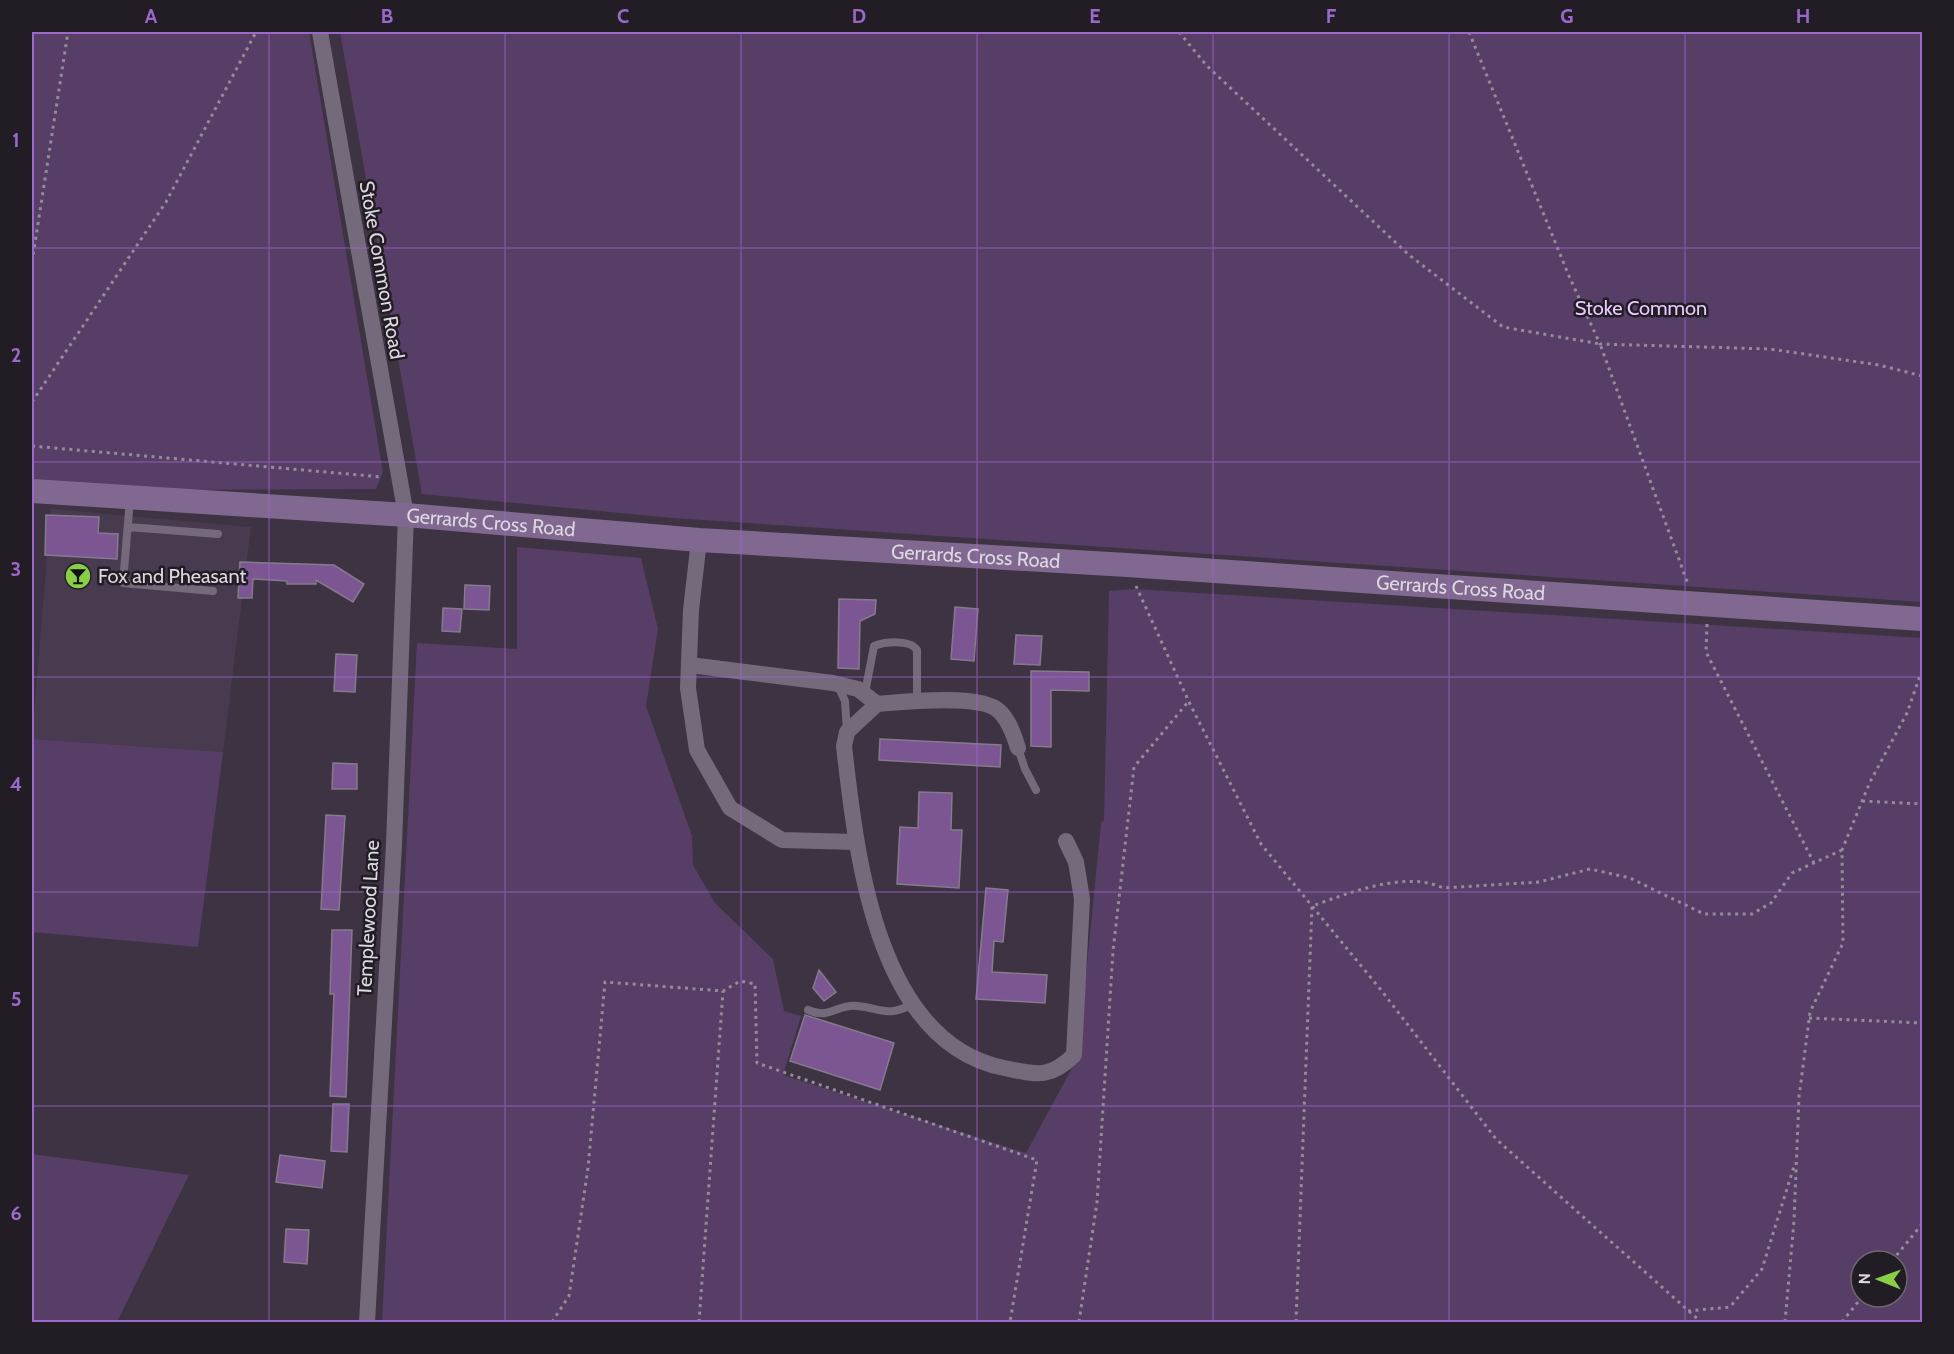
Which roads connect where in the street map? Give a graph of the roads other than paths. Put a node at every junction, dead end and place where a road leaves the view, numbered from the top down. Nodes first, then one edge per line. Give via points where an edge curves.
1 (320, 32) edge
2 (32, 491) edge
3 (130, 499) junction
4 (406, 515) junction
5 (128, 527) junction
6 (218, 534) dead end
7 (699, 540) junction
8 (213, 591) dead end
9 (1923, 619) edge
10 (690, 665) junction
11 (837, 684) junction
12 (871, 698) junction
13 (917, 702) junction
14 (847, 732) junction
15 (1018, 748) joint
16 (1036, 790) dead end
17 (1066, 841) dead end
18 (855, 842) junction
19 (912, 1004) junction
20 (808, 1010) dead end
21 (367, 1323) edge

1 - 4 street, Stoke Common Road
2 - 3 main road, Gerrards Cross Road
3 - 4 main road, Gerrards Cross Road
3 - 5 lane
4 - 7 main road, Gerrards Cross Road
4 - 21 street, Templewood Lane via 394,845
5 - 6 lane
5 - 8 lane via 123,583
7 - 9 main road, Gerrards Cross Road
7 - 10 street
10 - 11 street
10 - 18 street via 688,687 697,750 730,808 782,840
11 - 12 street
11 - 14 lane via 845,701
12 - 13 street
12 - 13 lane via 874,646 909,644 917,650
12 - 14 street
13 - 15 street via 942,700 993,706 1007,720
14 - 18 street via 844,746
15 - 16 lane
17 - 19 street via 1076,862 1082,899 1074,1055 1060,1069 1041,1075 994,1066 939,1036
18 - 19 street via 873,915
19 - 20 lane via 885,1012 857,1006 819,1015

